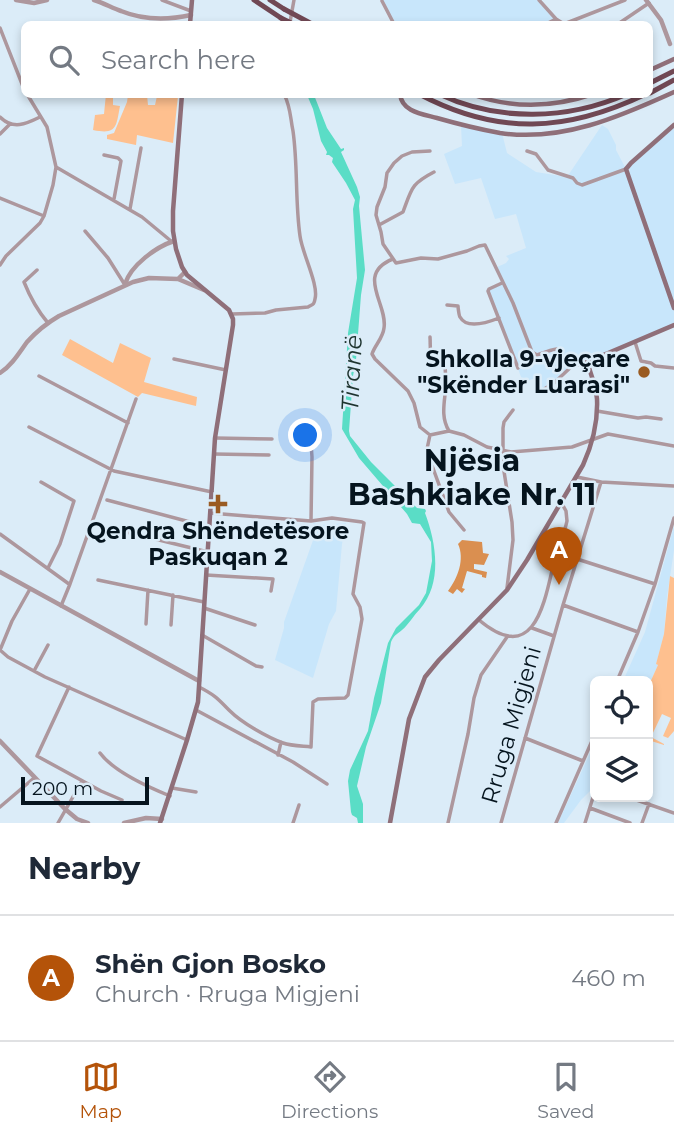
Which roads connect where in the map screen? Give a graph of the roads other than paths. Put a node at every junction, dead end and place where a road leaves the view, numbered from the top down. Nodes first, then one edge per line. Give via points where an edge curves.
1 (16, 0) edge
2 (47, 0) edge
3 (94, 0) edge
4 (162, 0) edge
5 (192, 0) edge
6 (254, 0) edge
7 (270, 0) edge
8 (294, 0) edge
9 (539, 0) edge
10 (625, 0) edge
11 (382, 1) edge
12 (648, 1) edge
13 (191, 13) junction
14 (556, 19) joint
15 (190, 21) edge
16 (286, 21) edge
17 (292, 21) edge
18 (306, 21) edge
19 (392, 21) edge
20 (552, 21) edge
21 (573, 21) edge
22 (622, 21) edge
23 (0, 29) edge
24 (670, 44) dead end
25 (674, 58) edge
26 (653, 68) edge
27 (674, 71) edge
28 (674, 80) edge
29 (653, 81) edge
30 (21, 82) edge
31 (653, 91) edge
32 (674, 92) edge
33 (29, 98) edge
34 (182, 98) edge
35 (286, 98) edge
36 (401, 98) edge
37 (427, 98) edge
38 (448, 98) edge
39 (483, 98) edge
40 (494, 98) edge
41 (574, 98) edge
42 (617, 98) edge
43 (639, 98) edge
44 (495, 102) junction
45 (0, 117) edge
46 (40, 117) junction
47 (10, 124) junction
48 (674, 125) edge
49 (0, 134) edge
50 (141, 148) dead end
51 (430, 151) dead end
52 (527, 151) dead end
53 (104, 155) dead end
54 (56, 167) junction
55 (626, 169) junction
56 (434, 172) dead end
57 (0, 198) edge
58 (113, 200) junction
59 (130, 209) junction
60 (44, 216) junction
61 (379, 225) junction
62 (85, 231) dead end
63 (173, 241) junction
64 (393, 260) junction
65 (0, 265) edge
66 (37, 270) dead end
67 (185, 272) junction
68 (178, 279) junction
69 (503, 283) junction
70 (125, 285) junction
71 (204, 290) junction
72 (447, 305) dead end
73 (674, 308) edge
74 (232, 314) junction
75 (499, 318) junction
76 (48, 323) junction
77 (674, 325) edge
78 (430, 337) dead end
79 (635, 342) junction
80 (174, 359) dead end
81 (587, 362) junction
82 (571, 367) junction
83 (518, 368) dead end
84 (674, 368) edge
85 (226, 370) junction
86 (0, 373) edge
87 (39, 376) dead end
88 (541, 391) dead end
89 (136, 399) dead end
90 (513, 410) dead end
91 (596, 411) junction
92 (660, 419) dead end
93 (128, 423) junction
94 (29, 427) dead end
95 (449, 431) junction
96 (430, 435) junction
97 (215, 438) junction
98 (272, 439) dead end
99 (592, 439) junction
100 (311, 443) dead end
101 (674, 446) edge
102 (504, 451) junction
103 (214, 454) junction
104 (269, 455) dead end
105 (110, 470) junction
106 (577, 477) junction
107 (41, 482) dead end
108 (601, 482) junction
109 (674, 486) edge
110 (212, 492) junction
111 (107, 500) dead end
112 (561, 502) junction
113 (210, 513) junction
114 (674, 517) edge
115 (311, 521) junction
116 (209, 527) junction
117 (110, 528) dead end
118 (464, 530) dead end
119 (0, 534) edge
120 (208, 552) junction
121 (577, 559) junction
122 (48, 568) junction
123 (0, 572) edge
124 (206, 575) junction
125 (98, 580) dead end
126 (70, 584) junction
127 (655, 584) junction
128 (30, 589) junction
129 (148, 590) junction
130 (507, 590) junction
131 (271, 592) dead end
132 (173, 595) junction
133 (204, 605) junction
134 (563, 605) junction
135 (61, 606) junction
136 (479, 620) junction
137 (146, 624) dead end
138 (171, 625) dead end
139 (255, 625) dead end
140 (532, 628) junction
141 (638, 632) junction
142 (202, 635) junction
143 (554, 636) junction
144 (507, 637) junction
145 (48, 645) dead end
146 (0, 650) edge
147 (262, 667) dead end
148 (34, 671) junction
149 (619, 676) edge
150 (199, 683) junction
151 (69, 687) junction
152 (196, 710) junction
153 (525, 738) junction
154 (593, 739) edge
155 (187, 740) junction
156 (0, 741) edge
157 (281, 742) junction
158 (100, 753) dead end
159 (278, 755) junction
160 (583, 761) junction
161 (34, 778) junction
162 (82, 781) junction
163 (327, 784) dead end
164 (172, 788) junction
165 (196, 792) dead end
166 (170, 796) junction
167 (122, 800) dead end
168 (592, 802) edge
169 (643, 802) edge
170 (649, 804) junction
171 (299, 805) dead end
172 (0, 807) edge
173 (590, 808) junction
174 (65, 809) junction
175 (674, 813) edge
176 (161, 821) edge
177 (58, 823) edge
178 (88, 823) edge
179 (124, 823) edge
180 (293, 823) edge
181 (390, 823) edge
182 (448, 823) edge
183 (501, 823) edge
184 (556, 823) edge
185 (585, 823) edge
186 (630, 823) edge
187 (642, 823) edge

1 - 2 street
3 - 13 street via 146,18
4 - 13 street
5 - 13 main road
6 - 16 highway, bridge
7 - 18 highway, bridge
8 - 17 street
9 - 14 street
10 - 21 street
11 - 19 street
12 - 22 street
12 - 24 street
13 - 15 main road
14 - 20 street
23 - 30 street
25 - 26 main road
27 - 29 highway
28 - 31 highway
32 - 36 main road via 601,122 537,134 469,127 405,107
33 - 46 street
34 - 63 main road
35 - 74 street via 295,145 300,240 316,297 308,307
37 - 43 highway via 474,117 530,124 590,117
38 - 42 highway via 496,112 532,115 579,110
39 - 44 main road
40 - 44 street
41 - 44 main road via 546,105
45 - 47 street
46 - 47 street via 26,124
46 - 54 street via 47,127
47 - 49 street
48 - 55 main road
50 - 59 street
51 - 61 street via 402,156 387,173 377,207
52 - 55 street via 536,154 548,170 582,185
53 - 58 street via 121,161
54 - 58 street
54 - 60 street
55 - 73 main road
56 - 61 street via 415,183 403,212
57 - 60 street
58 - 59 street
59 - 63 street
60 - 65 street
61 - 64 street
62 - 70 street
63 - 67 main road
63 - 70 street via 149,255
64 - 69 street via 438,259 485,246
64 - 96 street via 383,263 374,287 384,328 372,354 408,391 420,427
66 - 76 street via 24,282
67 - 68 street
67 - 71 main road
68 - 70 street via 149,278
68 - 71 street
69 - 75 street via 488,291
69 - 82 street via 532,352 537,355 560,349
70 - 76 street
71 - 74 main road
72 - 75 street via 458,306 462,320 470,323
74 - 85 main road
75 - 83 street
76 - 86 street
77 - 79 main road
78 - 95 street via 431,356 437,363 445,362 443,414
79 - 81 main road
79 - 84 street via 641,361
80 - 85 street
81 - 82 street
81 - 91 main road
82 - 88 street
85 - 97 main road
87 - 93 street
89 - 93 street
90 - 102 street via 504,422
91 - 92 street
91 - 99 main road
93 - 105 street
94 - 105 street
95 - 96 street
95 - 102 street
96 - 118 street via 430,460 449,512
97 - 98 street
97 - 103 main road
99 - 101 street via 608,434
99 - 102 street via 557,449
99 - 106 main road
100 - 115 street
102 - 130 street via 513,540
103 - 104 street
103 - 110 main road
105 - 110 street
105 - 126 street
106 - 108 street
106 - 112 main road
107 - 122 street via 74,501
108 - 109 street
108 - 121 street, Rruga Migjeni
110 - 113 main road
111 - 116 street
112 - 130 main road
112 - 140 street via 567,521
113 - 115 street
113 - 116 main road
114 - 127 street
115 - 157 street via 332,518 364,523 353,594 362,619 348,695 313,702 311,747
116 - 120 main road
117 - 120 street
119 - 122 street
120 - 124 main road
121 - 127 street
121 - 134 street, Rruga Migjeni
122 - 126 street
123 - 128 street
124 - 131 street via 273,579
124 - 133 main road
125 - 129 street
126 - 135 street
127 - 141 street
128 - 135 street
128 - 146 street
129 - 132 street
129 - 137 street
130 - 136 main road
132 - 133 street
132 - 138 street
133 - 139 street
133 - 142 main road
134 - 141 street
134 - 143 street, Rruga Migjeni
135 - 150 street
136 - 144 street
136 - 181 main road via 431,668 419,691 408,719
140 - 143 street, Rruga Migjeni
140 - 144 street
141 - 149 street
142 - 147 street
142 - 150 main road
143 - 153 street, Rruga Migjeni
144 - 182 street via 481,675
145 - 148 street
146 - 148 street
148 - 151 street
150 - 152 main road
150 - 157 street via 240,719
151 - 155 street
151 - 162 street via 37,756
152 - 155 main road
152 - 159 street
153 - 160 street
153 - 183 street, Rruga Migjeni
154 - 160 street
155 - 164 main road
156 - 161 street
157 - 159 street
158 - 166 street via 108,763
159 - 163 street
160 - 184 street
161 - 172 street
161 - 174 street
162 - 167 street
162 - 174 street
164 - 165 street
164 - 166 main road
166 - 176 main road
168 - 173 street
169 - 170 street
170 - 175 street
170 - 187 street
171 - 180 street
173 - 185 street
173 - 186 street
174 - 177 street
174 - 178 street
176 - 179 street via 146,818

